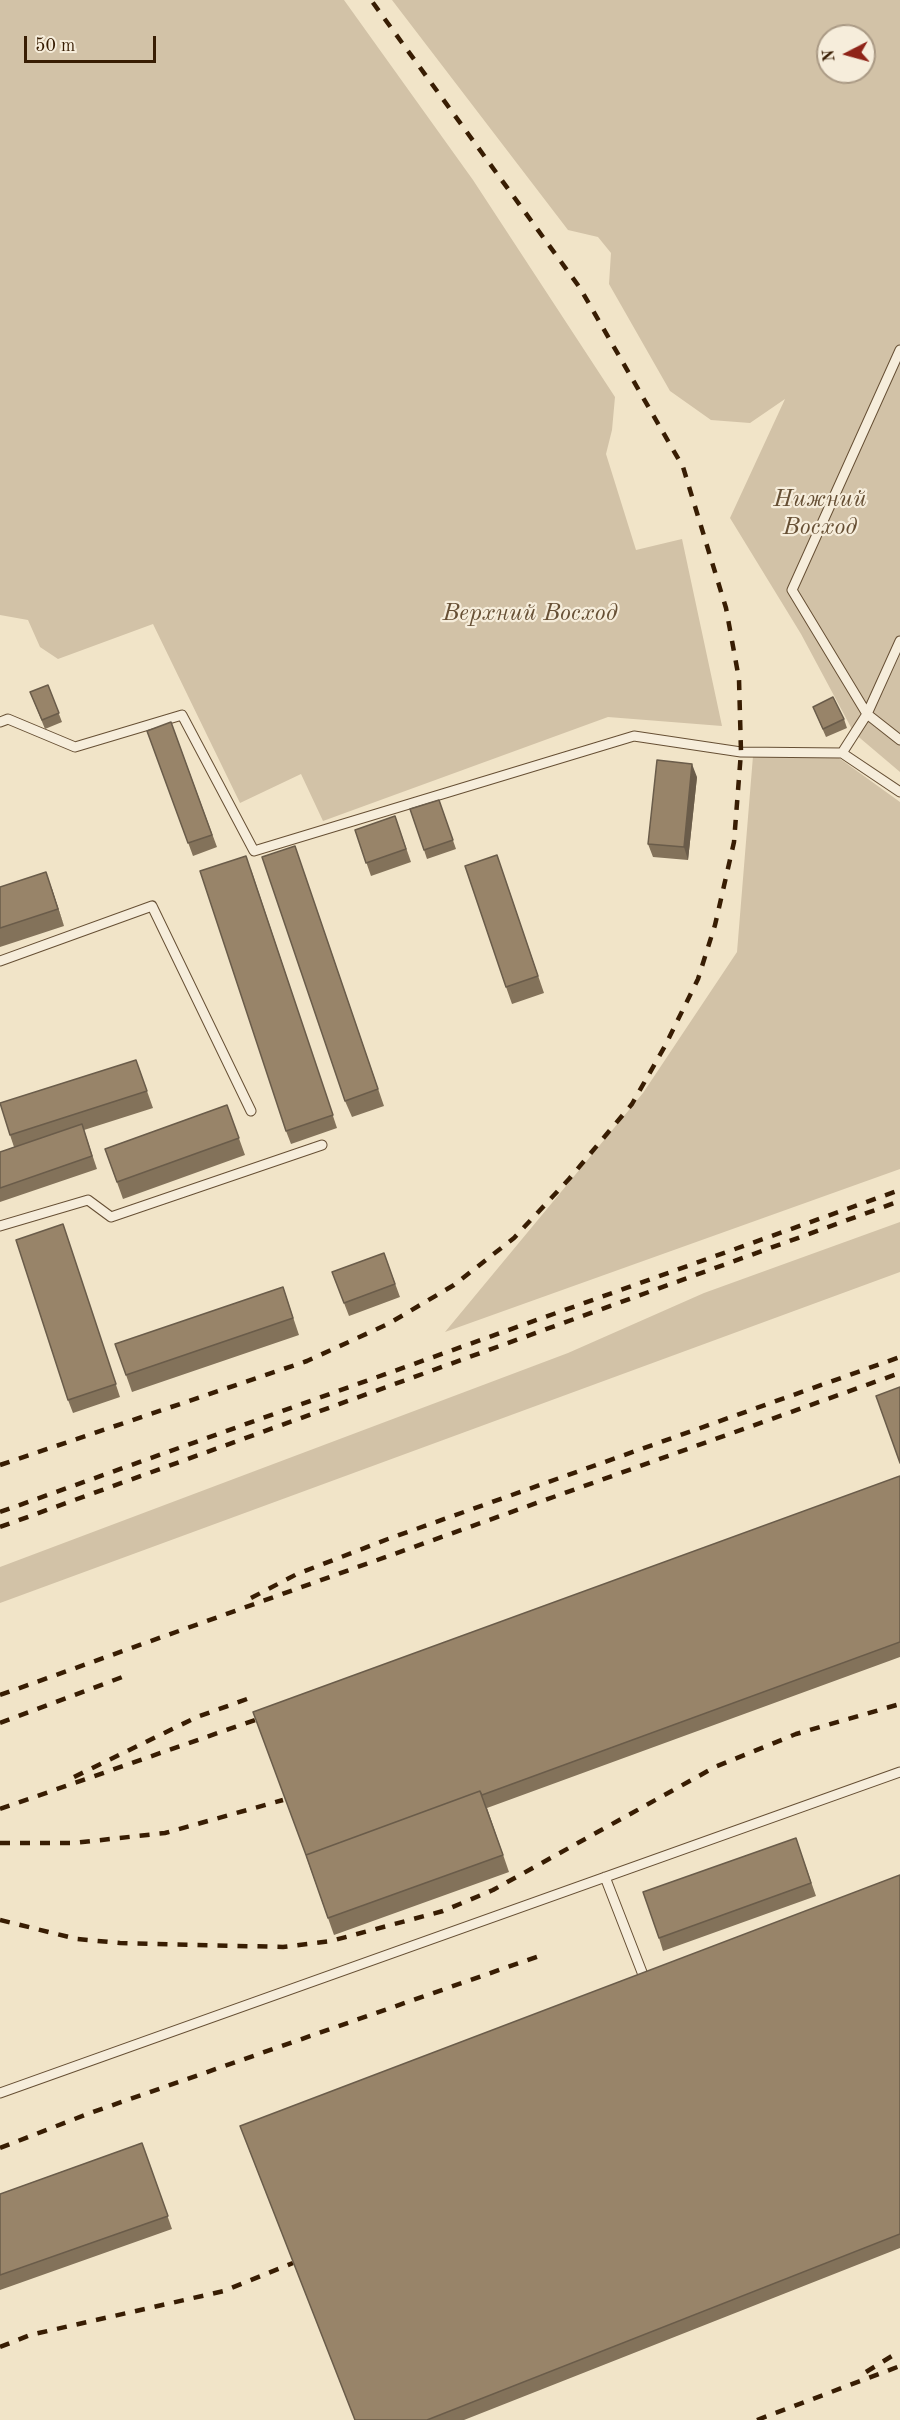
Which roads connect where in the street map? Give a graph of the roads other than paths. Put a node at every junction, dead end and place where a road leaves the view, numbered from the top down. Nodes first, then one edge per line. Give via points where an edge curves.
1 (900, 350) edge
2 (900, 641) edge
3 (867, 714) junction
4 (0, 722) edge
5 (900, 740) edge
6 (842, 753) junction
7 (900, 792) edge
8 (0, 961) edge
9 (252, 1111) dead end
10 (322, 1145) dead end
11 (0, 1226) edge
12 (900, 1772) edge
13 (605, 1877) junction
14 (645, 1980) edge
15 (0, 2093) edge

1 - 3 lane via 792,590
2 - 3 lane
3 - 5 lane
3 - 6 lane
4 - 6 lane via 8,718 75,747 182,715 254,852 634,736 741,752
6 - 7 lane
8 - 9 lane via 152,906
10 - 11 lane via 111,1217 88,1200
12 - 13 lane
13 - 14 lane
13 - 15 lane

